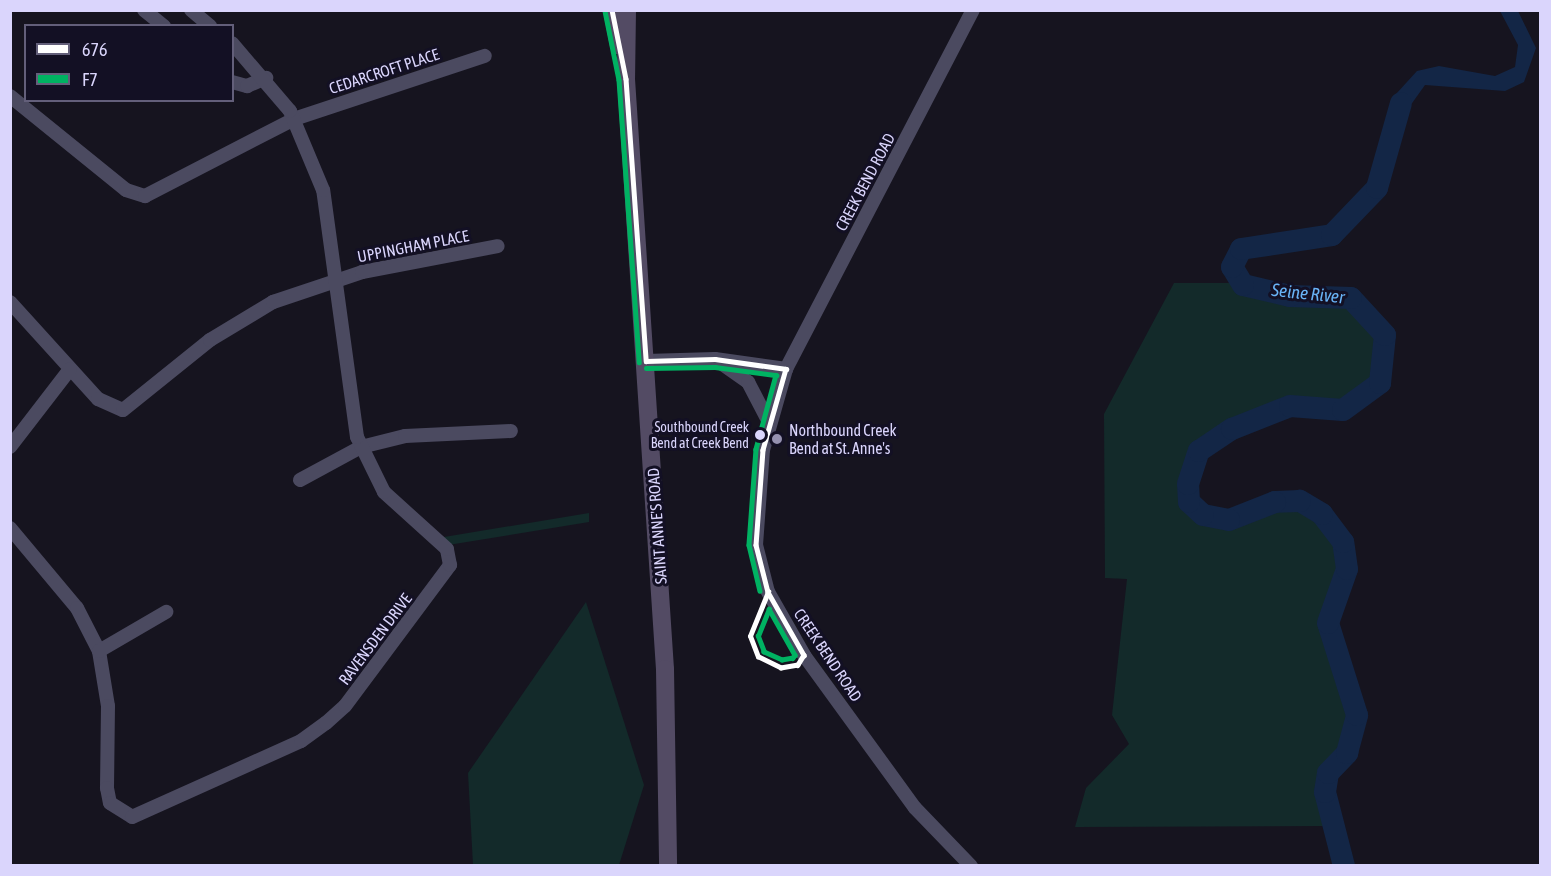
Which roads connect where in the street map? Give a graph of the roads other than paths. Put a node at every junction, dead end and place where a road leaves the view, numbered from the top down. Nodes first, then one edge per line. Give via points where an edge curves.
1 (144, 10) edge
2 (191, 10) edge
3 (612, 10) edge
4 (627, 10) edge
5 (973, 10) edge
6 (162, 24) edge
7 (208, 24) edge
8 (234, 46) edge
9 (485, 57) dead end
10 (266, 78) junction
11 (626, 79) junction
12 (234, 83) edge
13 (10, 96) edge
14 (294, 119) junction
15 (498, 246) dead end
16 (335, 281) junction
17 (10, 302) edge
18 (715, 359) junction
19 (646, 361) junction
20 (70, 369) junction
21 (786, 369) junction
22 (770, 424) junction
23 (511, 431) dead end
24 (10, 447) edge
25 (361, 447) junction
26 (300, 480) dead end
27 (10, 528) edge
28 (166, 612) dead end
29 (99, 651) junction
30 (668, 866) edge
31 (971, 866) edge

1 - 6 street
2 - 7 street
3 - 11 main road, SAINT ANNE'S ROAD
4 - 11 main road, SAINT ANNE'S ROAD
5 - 21 street, CREEK BEND ROAD
8 - 10 street, RAVENSDEN DRIVE
9 - 14 street, CEDARCROFT PLACE
10 - 12 street via 247,86
10 - 14 street, RAVENSDEN DRIVE
11 - 19 main road, SAINT ANNE'S ROAD
13 - 14 street, CEDARCROFT PLACE via 126,190 145,196
14 - 16 street, RAVENSDEN DRIVE via 323,190
15 - 16 street, UPPINGHAM PLACE
16 - 20 street, UPPINGHAM PLACE via 252,314 185,358 123,410 98,399
16 - 25 street, RAVENSDEN DRIVE via 349,399
17 - 20 street
18 - 19 street
18 - 21 street
18 - 22 street via 748,381
19 - 30 main road, SAINT ANNE'S ROAD via 670,761
20 - 24 street
21 - 22 street, CREEK BEND ROAD
22 - 31 street, CREEK BEND ROAD via 763,450 756,545 768,592 804,655 915,808
23 - 25 street via 438,432
25 - 26 street
25 - 29 street, RAVENSDEN DRIVE via 384,492 447,549 450,565 345,706 326,723 301,741 132,817 110,802 106,788 108,706
27 - 29 street, RAVENSDEN DRIVE via 77,608
28 - 29 street

